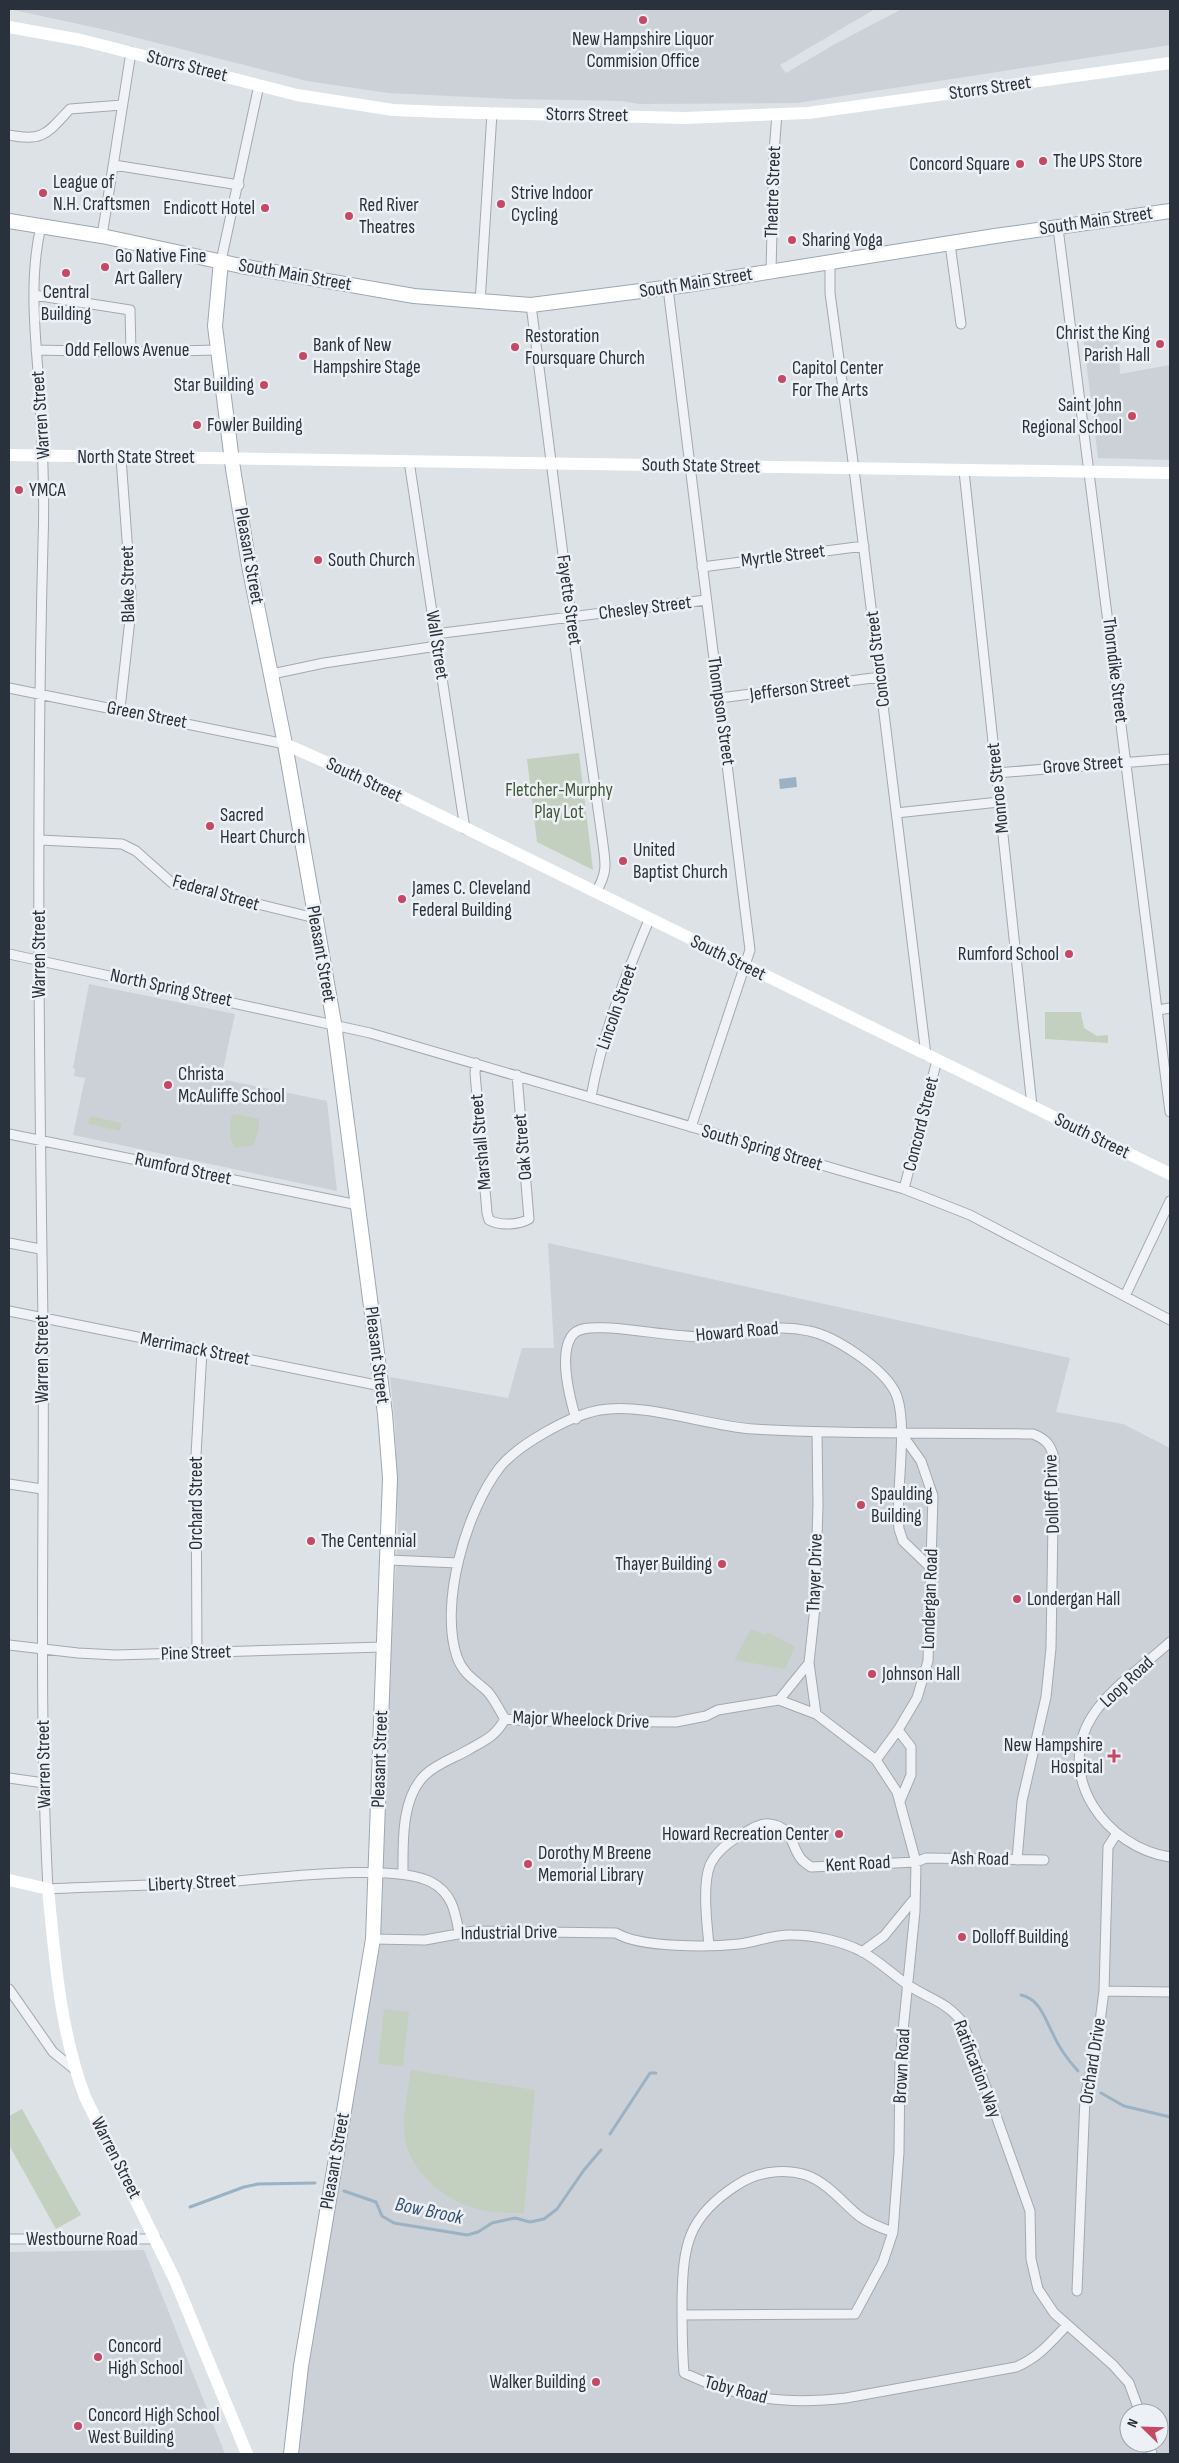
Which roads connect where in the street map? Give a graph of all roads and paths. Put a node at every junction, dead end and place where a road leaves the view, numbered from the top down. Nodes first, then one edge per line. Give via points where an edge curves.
1 (9, 27) edge
2 (131, 52) junction
3 (1170, 63) edge
4 (259, 85) junction
5 (122, 105) junction
6 (492, 113) junction
7 (777, 114) junction
8 (9, 135) edge
9 (114, 165) junction
10 (239, 185) junction
11 (1170, 210) edge
12 (9, 221) edge
13 (41, 226) junction
14 (1058, 228) junction
15 (102, 236) junction
16 (950, 244) junction
17 (221, 261) junction
18 (830, 263) junction
19 (771, 271) junction
20 (668, 288) junction
21 (34, 295) junction
22 (480, 302) junction
23 (531, 305) junction
24 (961, 324) dead end
25 (36, 350) junction
26 (218, 350) junction
27 (131, 352) junction
28 (9, 455) edge
29 (44, 457) junction
30 (121, 458) junction
31 (233, 458) junction
32 (409, 461) junction
33 (551, 464) junction
34 (690, 466) junction
35 (854, 469) junction
36 (964, 471) junction
37 (1090, 472) junction
38 (1170, 473) edge
39 (864, 546) junction
40 (702, 567) junction
41 (706, 600) junction
42 (571, 617) junction
43 (435, 634) junction
44 (437, 646) junction
45 (272, 674) junction
46 (880, 677) junction
47 (9, 688) edge
48 (40, 695) junction
49 (720, 698) junction
50 (120, 710) junction
51 (285, 744) junction
52 (1170, 759) edge
53 (1127, 763) junction
54 (996, 772) junction
55 (999, 802) junction
56 (896, 813) junction
57 (465, 829) junction
58 (40, 840) junction
59 (596, 892) junction
60 (315, 918) junction
61 (649, 920) junction
62 (9, 954) edge
63 (40, 960) junction
64 (746, 966) junction
65 (1170, 1008) edge
66 (1158, 1010) junction
67 (334, 1024) junction
68 (932, 1057) junction
69 (476, 1063) junction
70 (517, 1075) junction
71 (591, 1096) junction
72 (1032, 1106) junction
73 (1170, 1112) edge
74 (691, 1127) junction
75 (9, 1134) edge
76 (39, 1140) junction
77 (1170, 1174) edge
78 (904, 1189) junction
79 (1170, 1201) edge
80 (358, 1205) junction
81 (529, 1219) joint
82 (9, 1243) edge
83 (40, 1249) junction
84 (1126, 1296) junction
85 (9, 1311) edge
86 (43, 1318) junction
87 (1170, 1320) edge
88 (202, 1351) junction
89 (381, 1386) junction
90 (576, 1419) junction
91 (734, 1427) joint
92 (817, 1432) junction
93 (901, 1433) junction
94 (9, 1484) edge
95 (42, 1489) junction
96 (389, 1560) junction
97 (457, 1563) junction
98 (931, 1568) junction
99 (1170, 1642) edge
100 (9, 1645) edge
101 (383, 1647) junction
102 (42, 1650) junction
103 (197, 1654) junction
104 (809, 1663) junction
105 (779, 1700) junction
106 (816, 1714) junction
107 (505, 1719) junction
108 (898, 1730) junction
109 (876, 1760) junction
110 (9, 1778) edge
111 (44, 1783) junction
112 (900, 1801) junction
113 (1117, 1833) junction
114 (1170, 1857) edge
115 (1017, 1860) junction
116 (1044, 1860) dead end
117 (916, 1862) junction
118 (377, 1874) junction
119 (403, 1874) junction
120 (9, 1880) edge
121 (48, 1889) junction
122 (915, 1898) junction
123 (459, 1932) junction
124 (616, 1933) joint
125 (373, 1939) junction
126 (709, 1946) junction
127 (862, 1952) junction
128 (908, 1985) junction
129 (9, 1989) edge
130 (1104, 1991) junction
131 (1170, 1992) edge
132 (74, 2069) junction
133 (894, 2232) junction
134 (9, 2239) edge
135 (156, 2239) junction
136 (1077, 2291) dead end
137 (682, 2315) junction
138 (1067, 2325) junction
139 (1136, 2403) edge
140 (247, 2454) edge
141 (291, 2454) edge

1 - 2 street, Storrs Street
2 - 4 street, Storrs Street
2 - 5 street
3 - 7 street, Storrs Street via 822,111
4 - 6 street, Storrs Street via 322,100 392,110
4 - 10 street
5 - 8 street via 70,108 46,134 27,138
5 - 9 street
6 - 7 street, Storrs Street via 685,118
6 - 22 street
7 - 19 street, Theatre Street
9 - 10 street
9 - 15 street
10 - 17 street
11 - 14 main road, South Main Street
12 - 13 main road, South Main Street
13 - 15 main road, South Main Street
13 - 21 street, Warren Street
14 - 16 main road, South Main Street
14 - 37 street, Thorndike Street
15 - 17 main road, South Main Street
16 - 18 main road, South Main Street
16 - 24 street
17 - 22 main road, South Main Street via 414,296
17 - 26 main road, Pleasant Street via 216,304
18 - 19 main road, South Main Street
18 - 35 street, Concord Street via 830,293
19 - 20 main road, South Main Street
20 - 23 main road, South Main Street
20 - 34 street, Thompson Street
21 - 25 street, Warren Street
21 - 27 street via 130,310
22 - 23 main road, South Main Street
23 - 33 street, Fayette Street
25 - 27 street, Odd Fellows Avenue
25 - 29 street, Warren Street
26 - 27 street, Odd Fellows Avenue
26 - 31 main road, Pleasant Street
28 - 29 street, North State Street
29 - 30 street, North State Street
29 - 48 street, Warren Street
30 - 31 street, North State Street
30 - 50 street, Blake Street via 131,594
31 - 32 street, South State Street
31 - 45 main road, Pleasant Street via 250,571
32 - 33 street, South State Street
32 - 43 street, Wall Street
33 - 34 street, South State Street
33 - 42 street, Fayette Street
34 - 35 street, South State Street
34 - 40 street, Thompson Street
35 - 36 street, South State Street
35 - 39 street, Concord Street
36 - 37 street, South State Street
36 - 54 street, Monroe Street
37 - 38 street, South State Street
37 - 53 street, Thorndike Street
39 - 40 street, Myrtle Street
39 - 46 street, Concord Street
40 - 41 street, Thompson Street
41 - 42 street, Chesley Street
41 - 49 street, Thompson Street
42 - 43 street, Chesley Street
42 - 59 street, Fayette Street via 606,871
43 - 44 street, Wall Street
44 - 45 street
44 - 57 street, Wall Street
45 - 51 main road, Pleasant Street
46 - 49 street, Jefferson Street
46 - 56 street, Concord Street
47 - 48 street, Green Street
48 - 50 street, Green Street
48 - 58 street, Warren Street
49 - 64 street, Thompson Street via 750,934
50 - 51 street, Green Street
51 - 57 street, South Street
51 - 60 main road, Pleasant Street
52 - 53 street, Grove Street
53 - 54 street, Grove Street
53 - 66 street, Thorndike Street
54 - 55 street, Monroe Street
55 - 56 street
55 - 72 street, Monroe Street
56 - 68 street, Concord Street
57 - 59 street, South Street
58 - 60 street, Federal Street via 122,844 136,851 172,883
58 - 63 street, Warren Street
59 - 61 street, South Street
60 - 67 main road, Pleasant Street
61 - 64 street, South Street
61 - 71 street, Lincoln Street via 622,984
62 - 63 street, North Spring Street
63 - 67 street, North Spring Street
63 - 76 street, Warren Street
64 - 68 street, South Street
64 - 74 street, Thompson Street
65 - 66 street
66 - 73 street, Thorndike Street
67 - 69 street, South Spring Street
67 - 80 main road, Pleasant Street
68 - 72 street, South Street
68 - 78 street, Concord Street
69 - 70 street, South Spring Street
69 - 81 street, Marshall Street via 489,1220 510,1224
70 - 71 street, South Spring Street
70 - 81 street, Oak Street
71 - 74 street, South Spring Street
72 - 77 street, South Street
74 - 78 street, South Spring Street
75 - 76 street, Rumford Street
76 - 80 street, Rumford Street
76 - 83 street, Warren Street
78 - 84 street, South Spring Street via 970,1215
79 - 84 street
80 - 89 main road, Pleasant Street
82 - 83 street
83 - 86 street, Warren Street
84 - 87 street, South Spring Street
85 - 86 street, Merrimack Street
86 - 88 street, Merrimack Street
86 - 95 street, Warren Street
88 - 89 street, Merrimack Street
88 - 103 street, Orchard Street via 196,1455
89 - 96 main road, Pleasant Street via 390,1478
90 - 91 street, Major Wheelock Drive via 613,1408
90 - 93 street, Howard Road via 569,1399 567,1348 571,1336 582,1329 709,1337 785,1327 834,1339 885,1379 900,1400
90 - 97 street, Major Wheelock Drive via 533,1439 501,1467 479,1504
91 - 92 street, Dolloff Drive
92 - 93 street, Dolloff Drive
92 - 104 street, Thayer Drive via 815,1607
93 - 98 street, Londergan Road via 921,1461 933,1496
93 - 98 street, Howard Road via 899,1529 903,1541
93 - 115 street, Dolloff Drive via 1033,1434 1043,1438 1053,1452 1052,1648 1046,1698 1022,1801
94 - 95 street
95 - 102 street, Warren Street
96 - 97 street
96 - 101 main road, Pleasant Street
97 - 107 street, Major Wheelock Drive via 451,1610 457,1658 464,1672 487,1692
98 - 108 street, Londergan Road via 928,1661 922,1686
99 - 113 street, Loop Road via 1106,1699 1092,1716 1083,1739 1080,1760 1082,1785 1093,1807
100 - 102 street, Pine Street
101 - 103 street, Pine Street
101 - 118 main road, Pleasant Street
102 - 103 street, Pine Street via 116,1655
102 - 111 street, Warren Street
104 - 105 street
104 - 106 street, Thayer Drive
105 - 106 street, Brown Road
105 - 107 street, Major Wheelock Drive via 718,1710 676,1722
106 - 109 street, Brown Road
107 - 119 street via 497,1734 426,1774 416,1784 410,1798 404,1837
108 - 109 street, Londergan Road
108 - 112 street via 911,1747 911,1775
109 - 112 street, Brown Road
110 - 111 street
111 - 121 street, Warren Street
112 - 117 street, Brown Road
113 - 114 street, Loop Road via 1142,1849
113 - 130 street, Orchard Drive via 1108,1847
115 - 116 street, Ash Road
115 - 117 street, Ash Road via 926,1858
117 - 122 street, Brown Road
117 - 126 street, Kent Road via 811,1867 800,1859 790,1836 780,1827 769,1822 756,1825 734,1838 716,1855 710,1866 706,1916
118 - 119 street, Liberty Street
118 - 121 street, Liberty Street
118 - 125 main road, Pleasant Street
119 - 123 street, Liberty Street via 430,1881 450,1897
120 - 121 street, Liberty Street
121 - 132 street, Warren Street via 61,2000
122 - 127 street via 889,1931
122 - 128 street, Brown Road
123 - 124 street, Industrial Drive
123 - 125 street, Industrial Drive via 425,1940
124 - 126 street, Ratification Way via 635,1941
125 - 141 main road, Pleasant Street via 301,2366
126 - 127 street, Ratification Way via 740,1944 791,1934 816,1937
127 - 128 street, Ratification Way
128 - 133 street, Brown Road via 900,2061
128 - 138 street, Ratification Way via 946,2004 963,2023 1030,2211 1031,2259 1038,2289 1045,2302
129 - 132 street via 53,2052
130 - 131 street
130 - 136 street, Orchard Drive via 1085,2098
132 - 135 street, Warren Street
133 - 137 street, Brown Road via 883,2262 855,2314
133 - 137 street, Toby Road via 860,2217 816,2179 803,2174 778,2172 752,2177 730,2189 710,2206 689,2237 683,2262
134 - 135 street, Westbourne Road
135 - 140 street, Warren Street
137 - 138 street, Toby Road via 684,2373 730,2392 795,2402 846,2398 1016,2367 1043,2352
138 - 139 street, Ratification Way via 1113,2365 1129,2384

